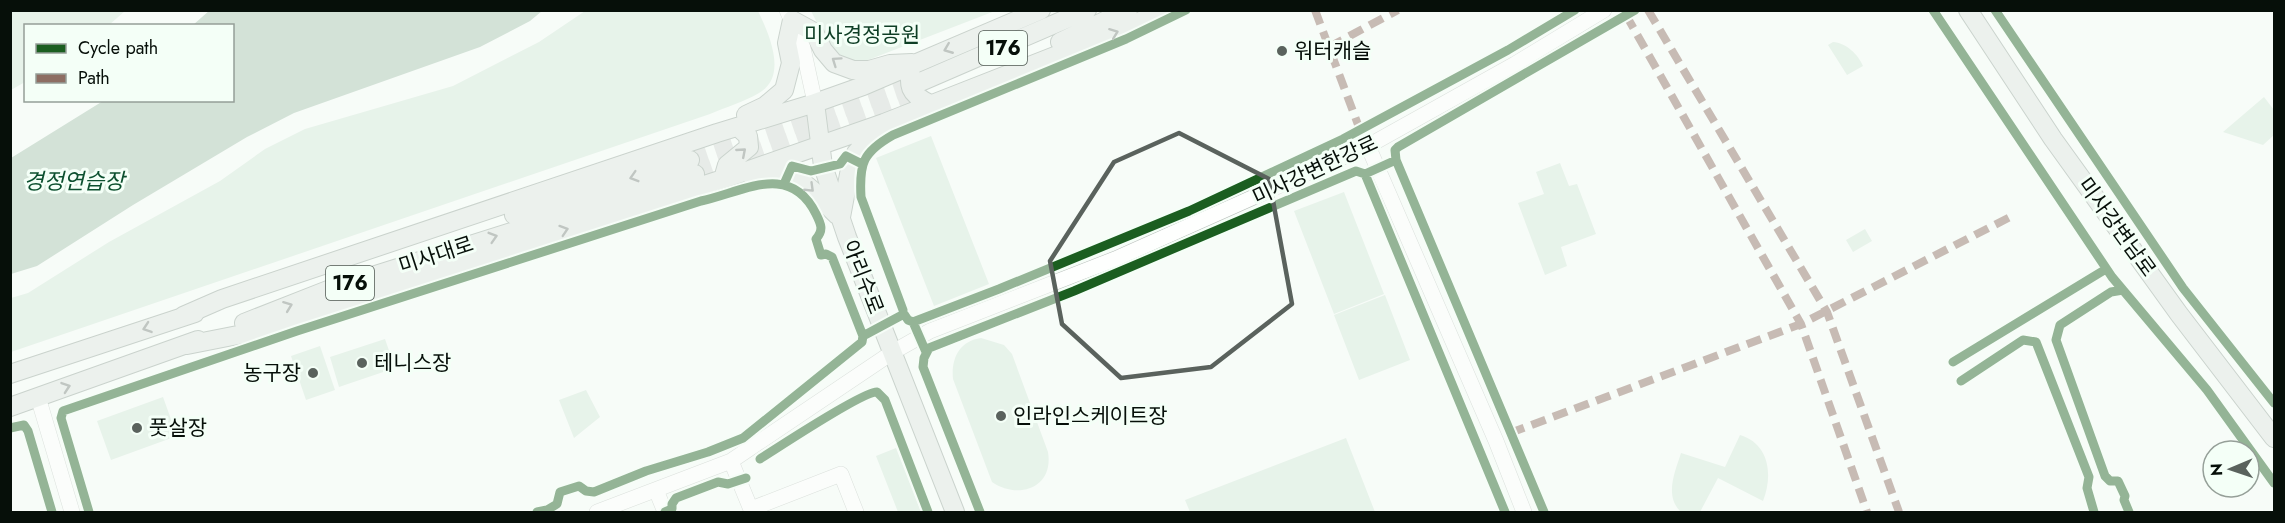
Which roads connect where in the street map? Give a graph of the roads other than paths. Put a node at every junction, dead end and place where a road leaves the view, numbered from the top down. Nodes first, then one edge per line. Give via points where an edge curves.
1 (1041, 10) edge
2 (1087, 10) edge
3 (1128, 10) edge
4 (1162, 10) edge
5 (1604, 10) edge
6 (1968, 10) edge
7 (789, 15) edge
8 (912, 63) junction
9 (924, 94) junction
10 (815, 103) junction
11 (884, 123) junction
12 (738, 127) junction
13 (717, 134) junction
14 (820, 145) junction
15 (1368, 147) junction
16 (729, 177) junction
17 (841, 219) junction
18 (183, 316) junction
19 (187, 345) junction
20 (893, 352) junction
21 (10, 374) edge
22 (38, 397) junction
23 (10, 407) edge
24 (2274, 438) edge
25 (731, 461) junction
26 (656, 490) junction
27 (752, 511) edge
28 (72, 513) edge
29 (597, 513) edge
30 (665, 513) edge
31 (856, 513) edge
32 (955, 513) edge
33 (1524, 513) edge

1 -> 8 main road
2 - 9 main road, 176
3 - 9 main road, 176 via 1059,42
9 -> 4 main road via 1129,27
5 - 15 street, 미사강변한강로
6 - 24 main road, 미사강변남로 via 2059,148
8 -> 7 main road via 869,70 853,70 834,63 814,32
7 - 10 street via 803,48
7 - 13 main road via 790,63 784,90
8 - 9 main road via 911,91 916,97
8 - 10 main road
9 - 11 main road
10 - 12 main road
10 - 14 main road, 아리수로
11 - 14 main road
11 - 17 main road via 856,153
12 - 13 main road
16 -> 12 main road via 728,165 749,147 748,136
13 - 18 main road via 222,299
14 - 16 main road
14 - 17 main road, 아리수로
15 - 20 street, 미사강변한강로 via 1115,259 930,331
15 - 33 street
16 -> 17 main road via 795,177 804,181
19 -> 16 main road via 253,332
17 - 20 main road, 아리수로
19 -> 18 main road, 미사대로 / 176 via 328,290 693,167 451,234 333,275
18 -> 21 main road, 미사대로 / 176
22 -> 19 main road, 미사대로 / 176
20 - 25 street, 미사강변한강로
20 - 32 main road, 아리수로
22 - 23 main road, 미사대로 / 176
22 - 28 street
25 - 26 street, 미사강변한강로
25 - 27 street
26 - 29 street, 미사강변한강로
26 - 30 street
27 - 31 street via 841,474

